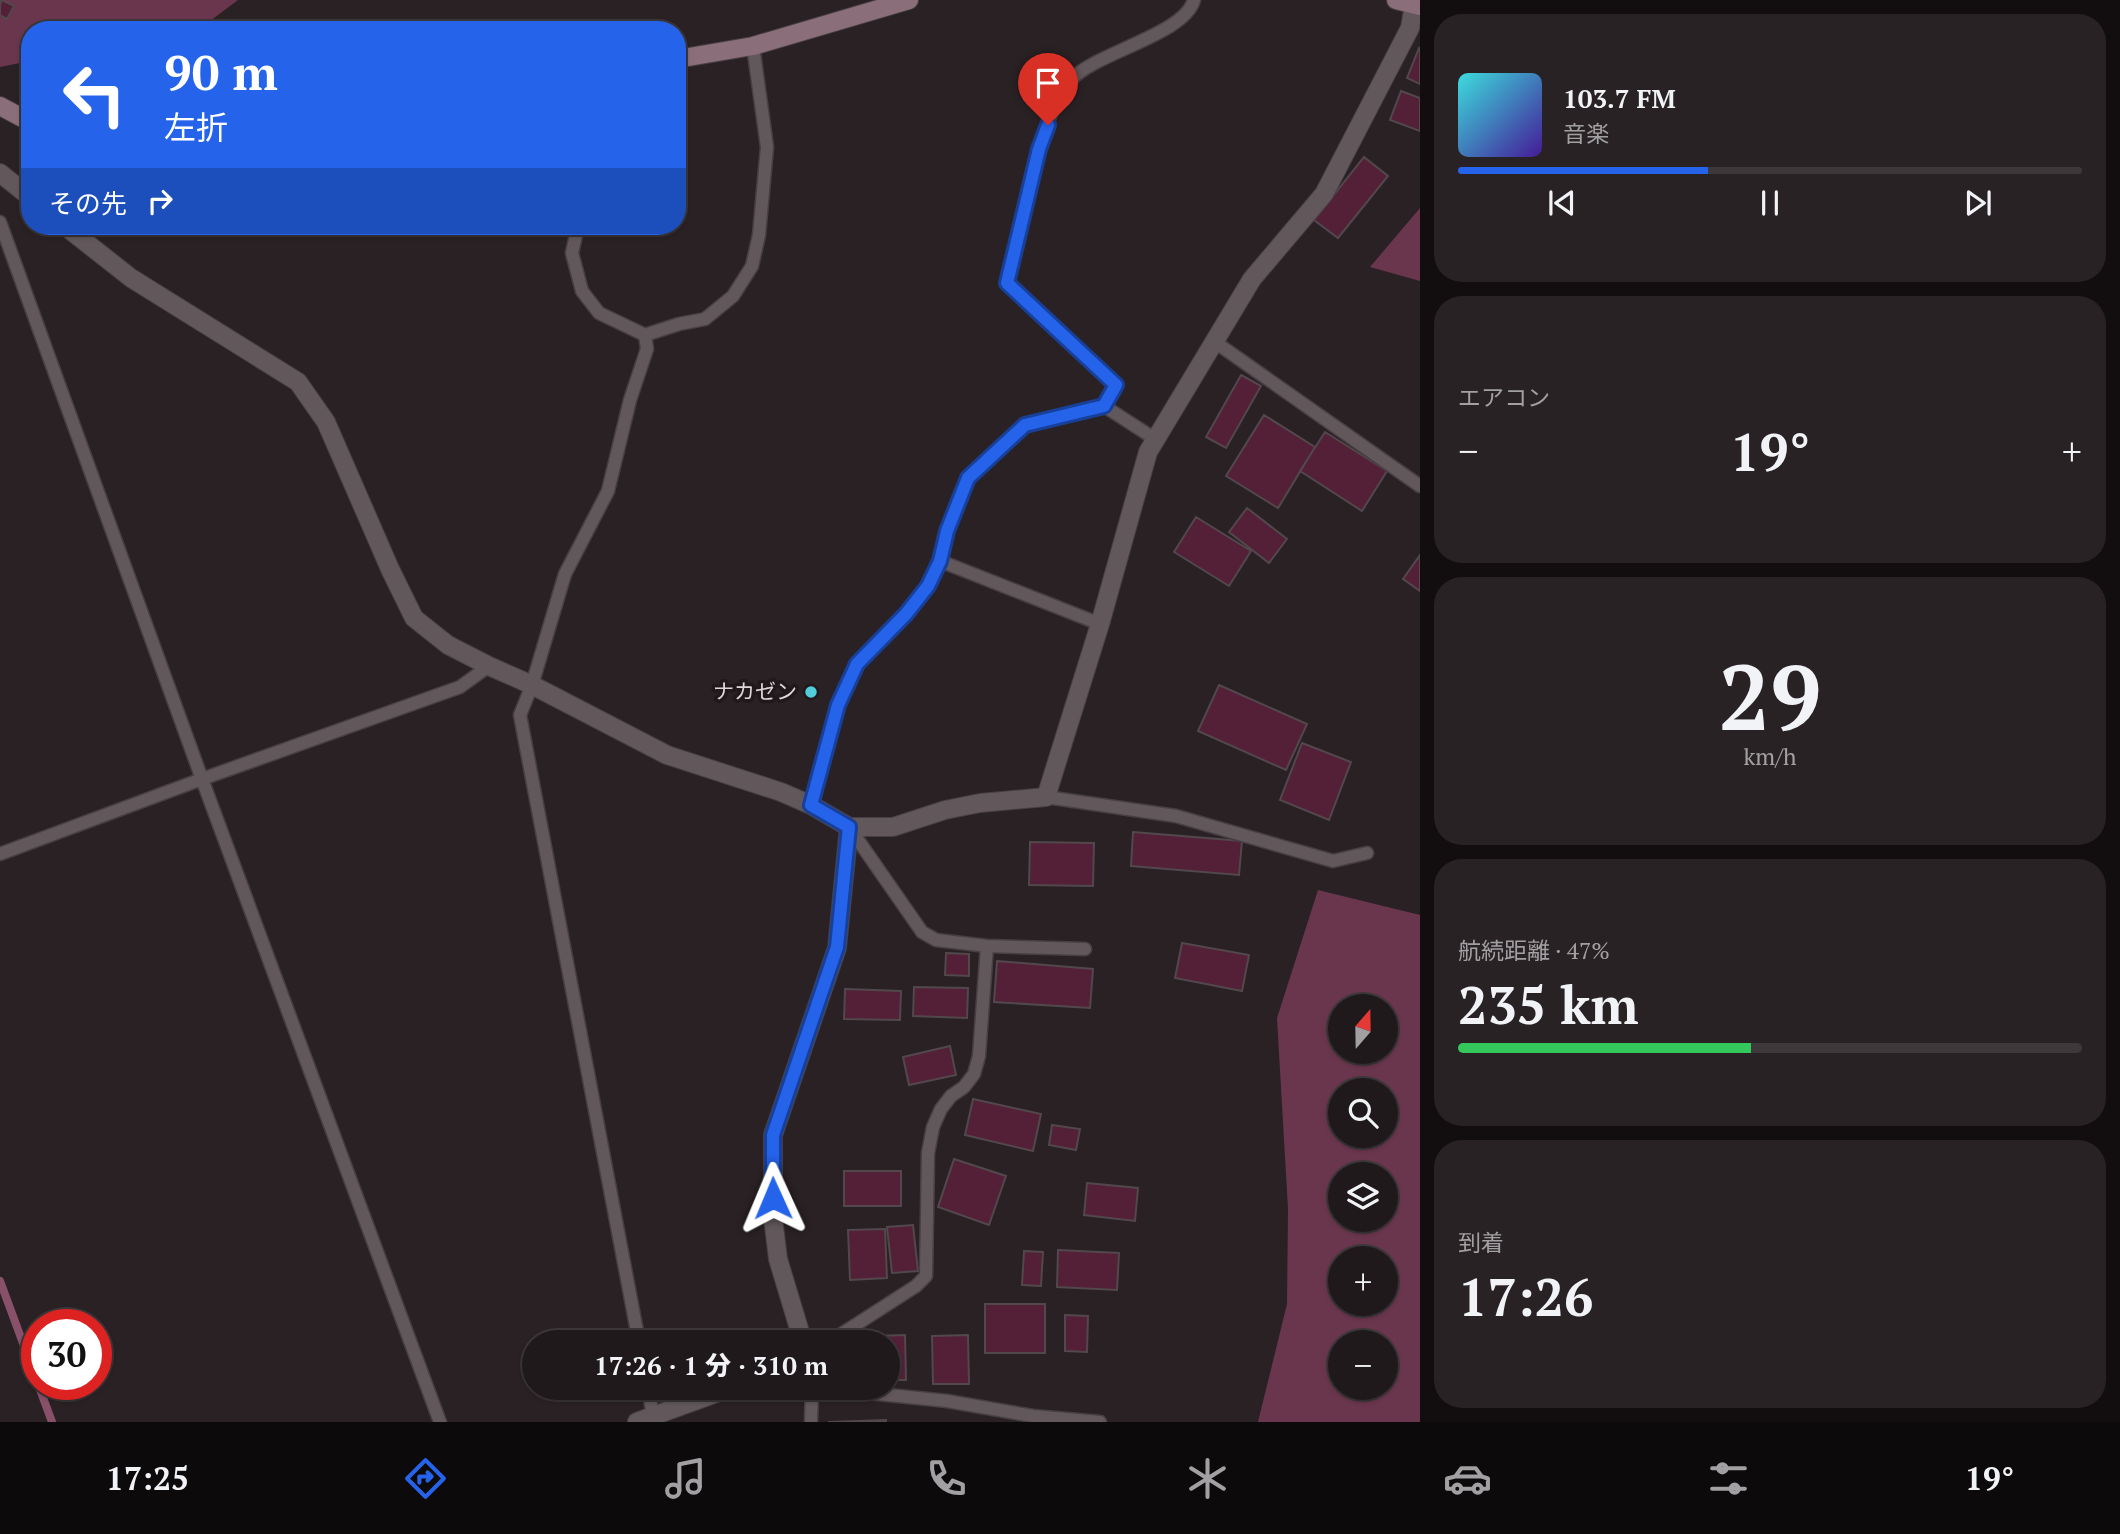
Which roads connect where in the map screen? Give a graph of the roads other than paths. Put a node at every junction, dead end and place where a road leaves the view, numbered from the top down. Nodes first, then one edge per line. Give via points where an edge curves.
1 (909, 0) edge
2 (1194, 0) edge
3 (1396, 0) edge
4 (1417, 6) edge
5 (753, 46) junction
6 (686, 58) edge
7 (0, 106) edge
8 (21, 117) edge
9 (0, 173) edge
10 (21, 190) edge
11 (0, 222) edge
12 (76, 235) edge
13 (576, 235) edge
14 (645, 335) junction
15 (1215, 342) junction
16 (1104, 406) junction
17 (1155, 439) junction
18 (1420, 486) edge
19 (940, 561) junction
20 (1100, 624) junction
21 (489, 666) junction
22 (532, 685) junction
23 (202, 779) junction
24 (1046, 797) junction
25 (811, 805) junction
26 (849, 827) junction
27 (1367, 853) dead end
28 (0, 854) edge
29 (987, 946) junction
30 (1085, 949) dead end
31 (637, 1330) edge
32 (799, 1330) edge
33 (848, 1330) edge
34 (900, 1396) edge
35 (647, 1400) edge
36 (697, 1400) edge
37 (812, 1400) edge
38 (645, 1419) edge
39 (440, 1422) edge
40 (811, 1422) edge
41 (1100, 1422) edge

1 - 5 main road
2 - 16 lane via 1180,21 1072,79 1057,101 1039,149 1007,283 1116,385
3 - 4 main road
4 - 15 street via 1324,194 1252,279
5 - 6 main road
5 - 14 lane via 767,147 752,266 733,296 705,319
7 - 8 main road
9 - 10 street
11 - 23 lane
12 - 21 street via 131,278 298,382 326,422 414,618 448,645
13 - 14 lane via 572,253 582,291 599,313
14 - 22 lane via 647,349 608,491 565,574
15 - 17 street
15 - 18 lane
16 - 17 lane
16 - 19 lane via 1025,425 977,469 968,478
17 - 20 street
19 - 20 lane
19 - 25 lane via 906,614 857,664 838,705
20 - 24 street
21 - 22 street
21 - 23 lane via 460,687
22 - 25 street via 667,755
22 - 31 lane via 520,715
23 - 28 lane
23 - 39 lane
24 - 26 street via 980,803 893,827
24 - 27 lane via 1176,816 1334,861
25 - 26 street
26 - 29 lane via 922,932 936,940
26 - 32 street via 837,947 773,1135 778,1259
29 - 30 lane
29 - 33 lane via 974,1074 941,1109 930,1140 926,1276
34 - 41 lane
35 - 38 lane
36 - 38 street
37 - 40 lane

